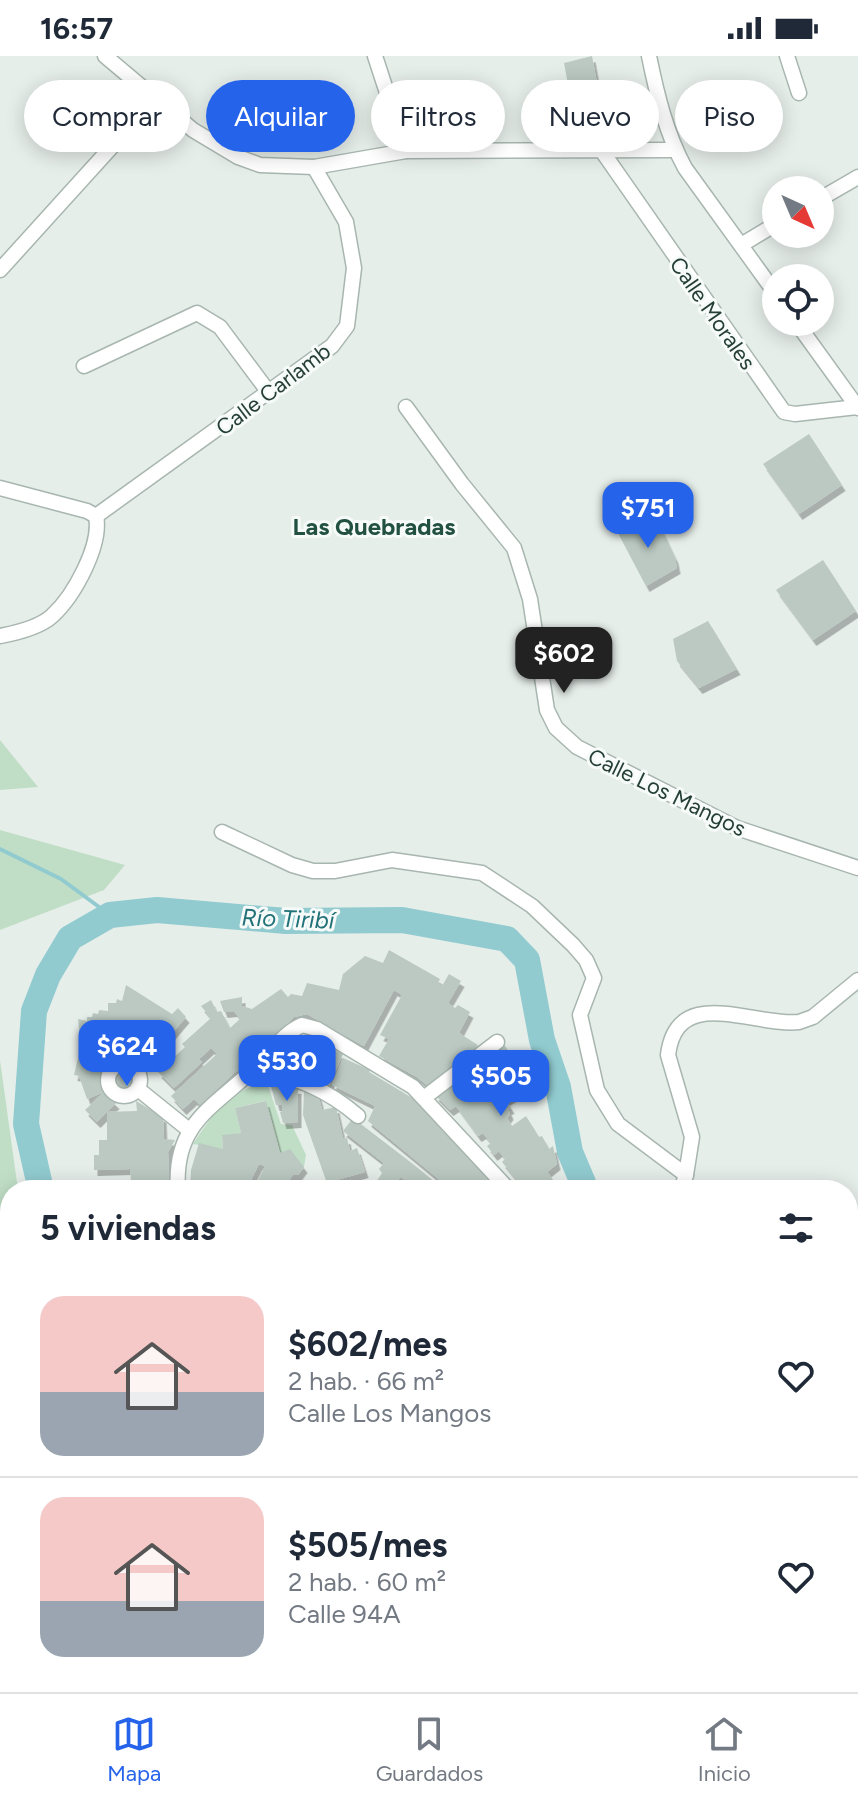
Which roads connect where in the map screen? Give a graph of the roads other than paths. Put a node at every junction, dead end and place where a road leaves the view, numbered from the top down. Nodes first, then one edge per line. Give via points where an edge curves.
1 (105, 56) edge
2 (375, 56) edge
3 (649, 56) edge
4 (787, 56) edge
5 (133, 80) edge
6 (383, 80) edge
7 (799, 93) dead end
8 (190, 128) edge
9 (659, 150) edge
10 (675, 150) joint
11 (107, 152) edge
12 (400, 152) edge
13 (603, 152) edge
14 (676, 152) edge
15 (314, 167) junction
16 (858, 177) edge
17 (834, 191) edge
18 (762, 232) edge
19 (741, 245) junction
20 (0, 270) edge
21 (762, 274) edge
22 (806, 336) edge
23 (84, 366) dead end
24 (270, 394) junction
25 (406, 407) dead end
26 (858, 408) edge
27 (0, 488) edge
28 (96, 516) junction
29 (0, 636) edge
30 (222, 832) dead end
31 (858, 868) edge
32 (858, 980) edge
33 (497, 1042) dead end
34 (257, 1067) junction
35 (138, 1089) dead end
36 (425, 1097) junction
37 (358, 1116) dead end
38 (189, 1130) junction
39 (686, 1175) junction
40 (177, 1180) edge
41 (500, 1180) edge
42 (684, 1180) edge
43 (555, 1692) edge
44 (568, 1692) edge

1 - 5 street
2 - 6 street
3 - 10 street
4 - 7 street
8 - 15 street via 260,165
9 - 10 street
11 - 20 street
12 - 15 street
13 - 26 street, Calle Morales via 784,412
14 - 19 street
15 - 24 street, Calle Carlamb via 346,222 354,268 347,326 332,346
16 - 17 street
18 - 19 street
19 - 21 street
22 - 26 street
23 - 24 street via 197,313 220,327
24 - 28 street, Calle Carlamb
25 - 31 street, Calle Los Mangos via 514,548 530,599 547,710 556,728 577,747 737,828
27 - 28 street
28 - 29 street via 94,545 71,595 50,618
30 - 39 street via 313,871 392,860 482,873 532,906 580,953 594,978 580,1015 597,1090 618,1124
32 - 39 street via 813,1017 799,1022 707,1013 680,1024 668,1055 692,1137
33 - 36 street
34 - 36 street via 289,1031 302,1025 387,1069
34 - 37 street via 316,1086
34 - 38 street
35 - 38 street
36 - 41 street
38 - 40 street
39 - 42 street
43 - 44 main road

